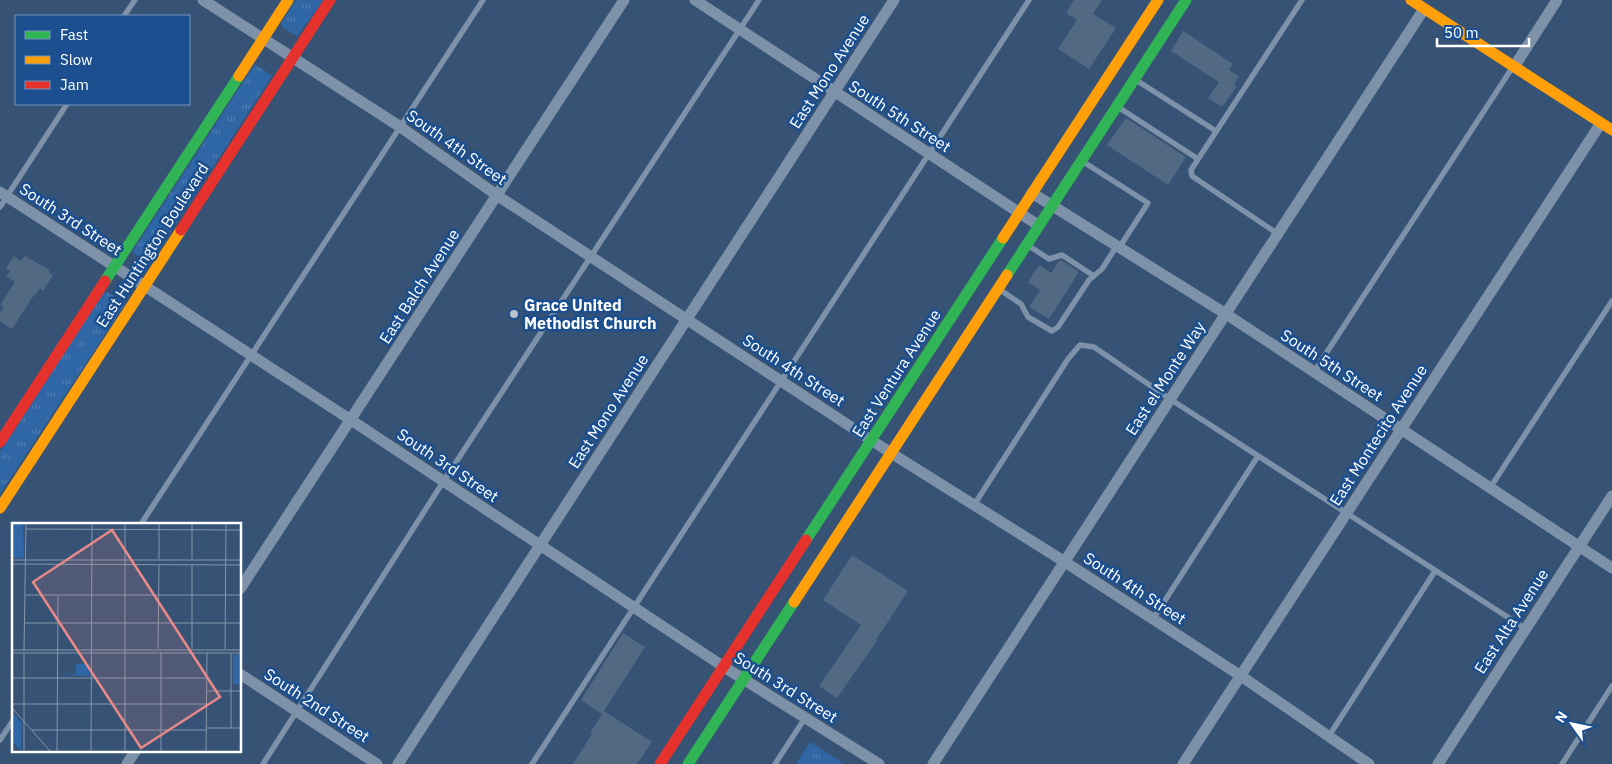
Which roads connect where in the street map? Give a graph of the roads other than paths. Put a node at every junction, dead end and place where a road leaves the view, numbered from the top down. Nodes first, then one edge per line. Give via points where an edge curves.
1 (135, 0) edge
2 (203, 0) edge
3 (288, 0) edge
4 (330, 0) edge
5 (483, 0) edge
6 (624, 0) edge
7 (695, 0) edge
8 (759, 0) edge
9 (894, 0) edge
10 (1029, 0) edge
11 (1158, 0) edge
12 (1186, 0) edge
13 (1302, 0) edge
14 (1411, 0) edge
15 (1556, 0) edge
16 (1424, 9) junction
17 (125, 15) edge
18 (740, 30) junction
19 (263, 39) junction
20 (292, 58) junction
21 (1514, 66) junction
22 (1134, 79) junction
23 (835, 93) junction
24 (66, 105) edge
25 (1116, 106) junction
26 (1601, 123) junction
27 (400, 126) junction
28 (1612, 130) edge
29 (1216, 131) junction
30 (929, 154) junction
31 (1198, 159) junction
32 (1081, 160) junction
33 (1032, 193) junction
34 (498, 196) junction
35 (2, 199) edge
36 (1051, 205) junction
37 (1019, 213) junction
38 (1038, 225) junction
39 (1278, 234) junction
40 (1026, 244) junction
41 (1117, 248) junction
42 (591, 256) junction
43 (114, 267) junction
44 (1094, 276) junction
45 (145, 286) junction
46 (998, 288) junction
47 (1612, 301) edge
48 (1226, 314) junction
49 (687, 319) junction
50 (250, 356) junction
51 (1314, 372) junction
52 (781, 380) junction
53 (1170, 399) junction
54 (351, 420) junction
55 (1401, 430) junction
56 (872, 440) junction
57 (0, 442) edge
58 (891, 453) junction
59 (1258, 456) junction
60 (443, 482) junction
61 (1490, 488) junction
62 (1612, 496) edge
63 (974, 505) junction
64 (0, 507) edge
65 (1346, 514) junction
66 (142, 523) edge
67 (540, 546) junction
68 (1579, 547) junction
69 (1065, 562) junction
70 (1612, 568) edge
71 (1435, 571) junction
72 (241, 588) edge
73 (634, 608) junction
74 (1153, 619) junction
75 (1526, 629) junction
76 (724, 667) junction
77 (241, 675) edge
78 (1241, 676) junction
79 (744, 680) junction
80 (1612, 686) edge
81 (296, 711) junction
82 (805, 718) junction
83 (12, 722) edge
84 (1329, 736) junction
85 (0, 740) edge
86 (135, 752) edge
87 (127, 764) edge
88 (262, 764) edge
89 (377, 764) edge
90 (398, 764) edge
91 (532, 764) edge
92 (660, 764) edge
93 (688, 764) edge
94 (775, 764) edge
95 (879, 764) edge
96 (933, 764) edge
97 (1183, 764) edge
98 (1369, 764) edge
99 (1438, 764) edge
100 (1562, 764) edge

1 - 17 lane
2 - 19 street, South 4th Street
3 - 19 main road, East Huntington Boulevard
4 - 20 main road, East Huntington Boulevard
5 - 27 lane
6 - 34 street, East Balch Avenue
7 - 18 street, South 5th Street
8 - 18 lane
9 - 23 street, East Mono Avenue
10 - 30 lane
11 - 33 main road, East Ventura Avenue
12 - 22 main road
13 - 29 lane
14 - 16 main road
15 - 21 street
16 - 21 main road
16 - 39 street, East el Monte Way
18 - 23 street, South 5th Street
18 - 42 lane
19 - 20 street, South 4th Street
19 - 43 main road, East Huntington Boulevard
20 - 27 street, South 4th Street
20 - 45 main road, East Huntington Boulevard
21 - 26 main road
21 - 51 lane
22 - 25 main road
22 - 29 lane
23 - 30 street, South 5th Street
23 - 49 street, East Mono Avenue
24 - 35 lane
25 - 31 lane
25 - 32 main road
26 - 28 main road
26 - 55 street, East Montecito Avenue
27 - 34 street, South 4th Street
27 - 50 lane
29 - 31 lane
30 - 37 street, South 5th Street
30 - 52 lane
31 - 39 lane via 1191,170 1192,176
32 - 36 main road
32 - 41 lane via 1148,203
33 - 36 street, South 5th Street
33 - 37 main road, East Ventura Avenue
34 - 42 street, South 4th Street
34 - 54 street, East Balch Avenue
35 - 43 street, South 3rd Street
36 - 38 main road
36 - 41 street, South 5th Street
37 - 38 street, South 5th Street
37 - 56 main road, East Ventura Avenue
38 - 40 main road
39 - 48 street, East el Monte Way
40 - 44 lane via 1049,259 1062,255
40 - 46 main road
41 - 44 lane
41 - 48 street, South 5th Street
42 - 49 street, South 4th Street
42 - 60 lane
43 - 45 street, South 3rd Street
43 - 57 main road, East Huntington Boulevard
44 - 46 lane via 1052,331 1028,317 1021,304
45 - 50 street, South 3rd Street
45 - 64 main road, East Huntington Boulevard
46 - 58 main road
47 - 61 lane
48 - 51 street, South 5th Street
48 - 53 street, East el Monte Way
49 - 52 street, South 4th Street
49 - 67 street, East Mono Avenue
50 - 54 street, South 3rd Street
50 - 66 lane
51 - 55 street, South 5th Street
52 - 56 street, South 4th Street
52 - 73 lane
53 - 59 lane
53 - 63 lane via 1094,347 1080,346 1068,359
53 - 69 street, East el Monte Way
54 - 60 street, South 3rd Street
54 - 72 street, East Balch Avenue
55 - 61 street, South 5th Street
55 - 65 street, East Montecito Avenue
56 - 58 street, South 4th Street
56 - 76 main road, East Ventura Avenue
58 - 63 street, South 4th Street
58 - 79 main road
59 - 65 lane
59 - 74 lane
60 - 67 street, South 3rd Street
60 - 81 lane
61 - 68 street, South 5th Street
62 - 68 street, East Alta Avenue
63 - 69 street, South 4th Street
65 - 71 lane
65 - 78 street, East Montecito Avenue
67 - 73 street, South 3rd Street
67 - 90 street, East Mono Avenue
68 - 70 street, South 5th Street
68 - 75 street, East Alta Avenue
69 - 74 street, South 4th Street
69 - 96 street, East el Monte Way
71 - 75 lane
71 - 84 lane
73 - 76 street, South 3rd Street
73 - 91 lane
74 - 78 street, South 4th Street
75 - 99 street, East Alta Avenue
76 - 79 street, South 3rd Street
76 - 92 main road, East Ventura Avenue
77 - 81 street, South 2nd Street
78 - 84 street, South 4th Street
78 - 97 street, East Montecito Avenue
79 - 82 street, South 3rd Street
79 - 93 main road
80 - 100 lane
81 - 88 lane
81 - 89 street, South 2nd Street
82 - 94 lane
82 - 95 street, South 3rd Street
83 - 85 lane
84 - 98 street, South 4th Street
86 - 87 street

